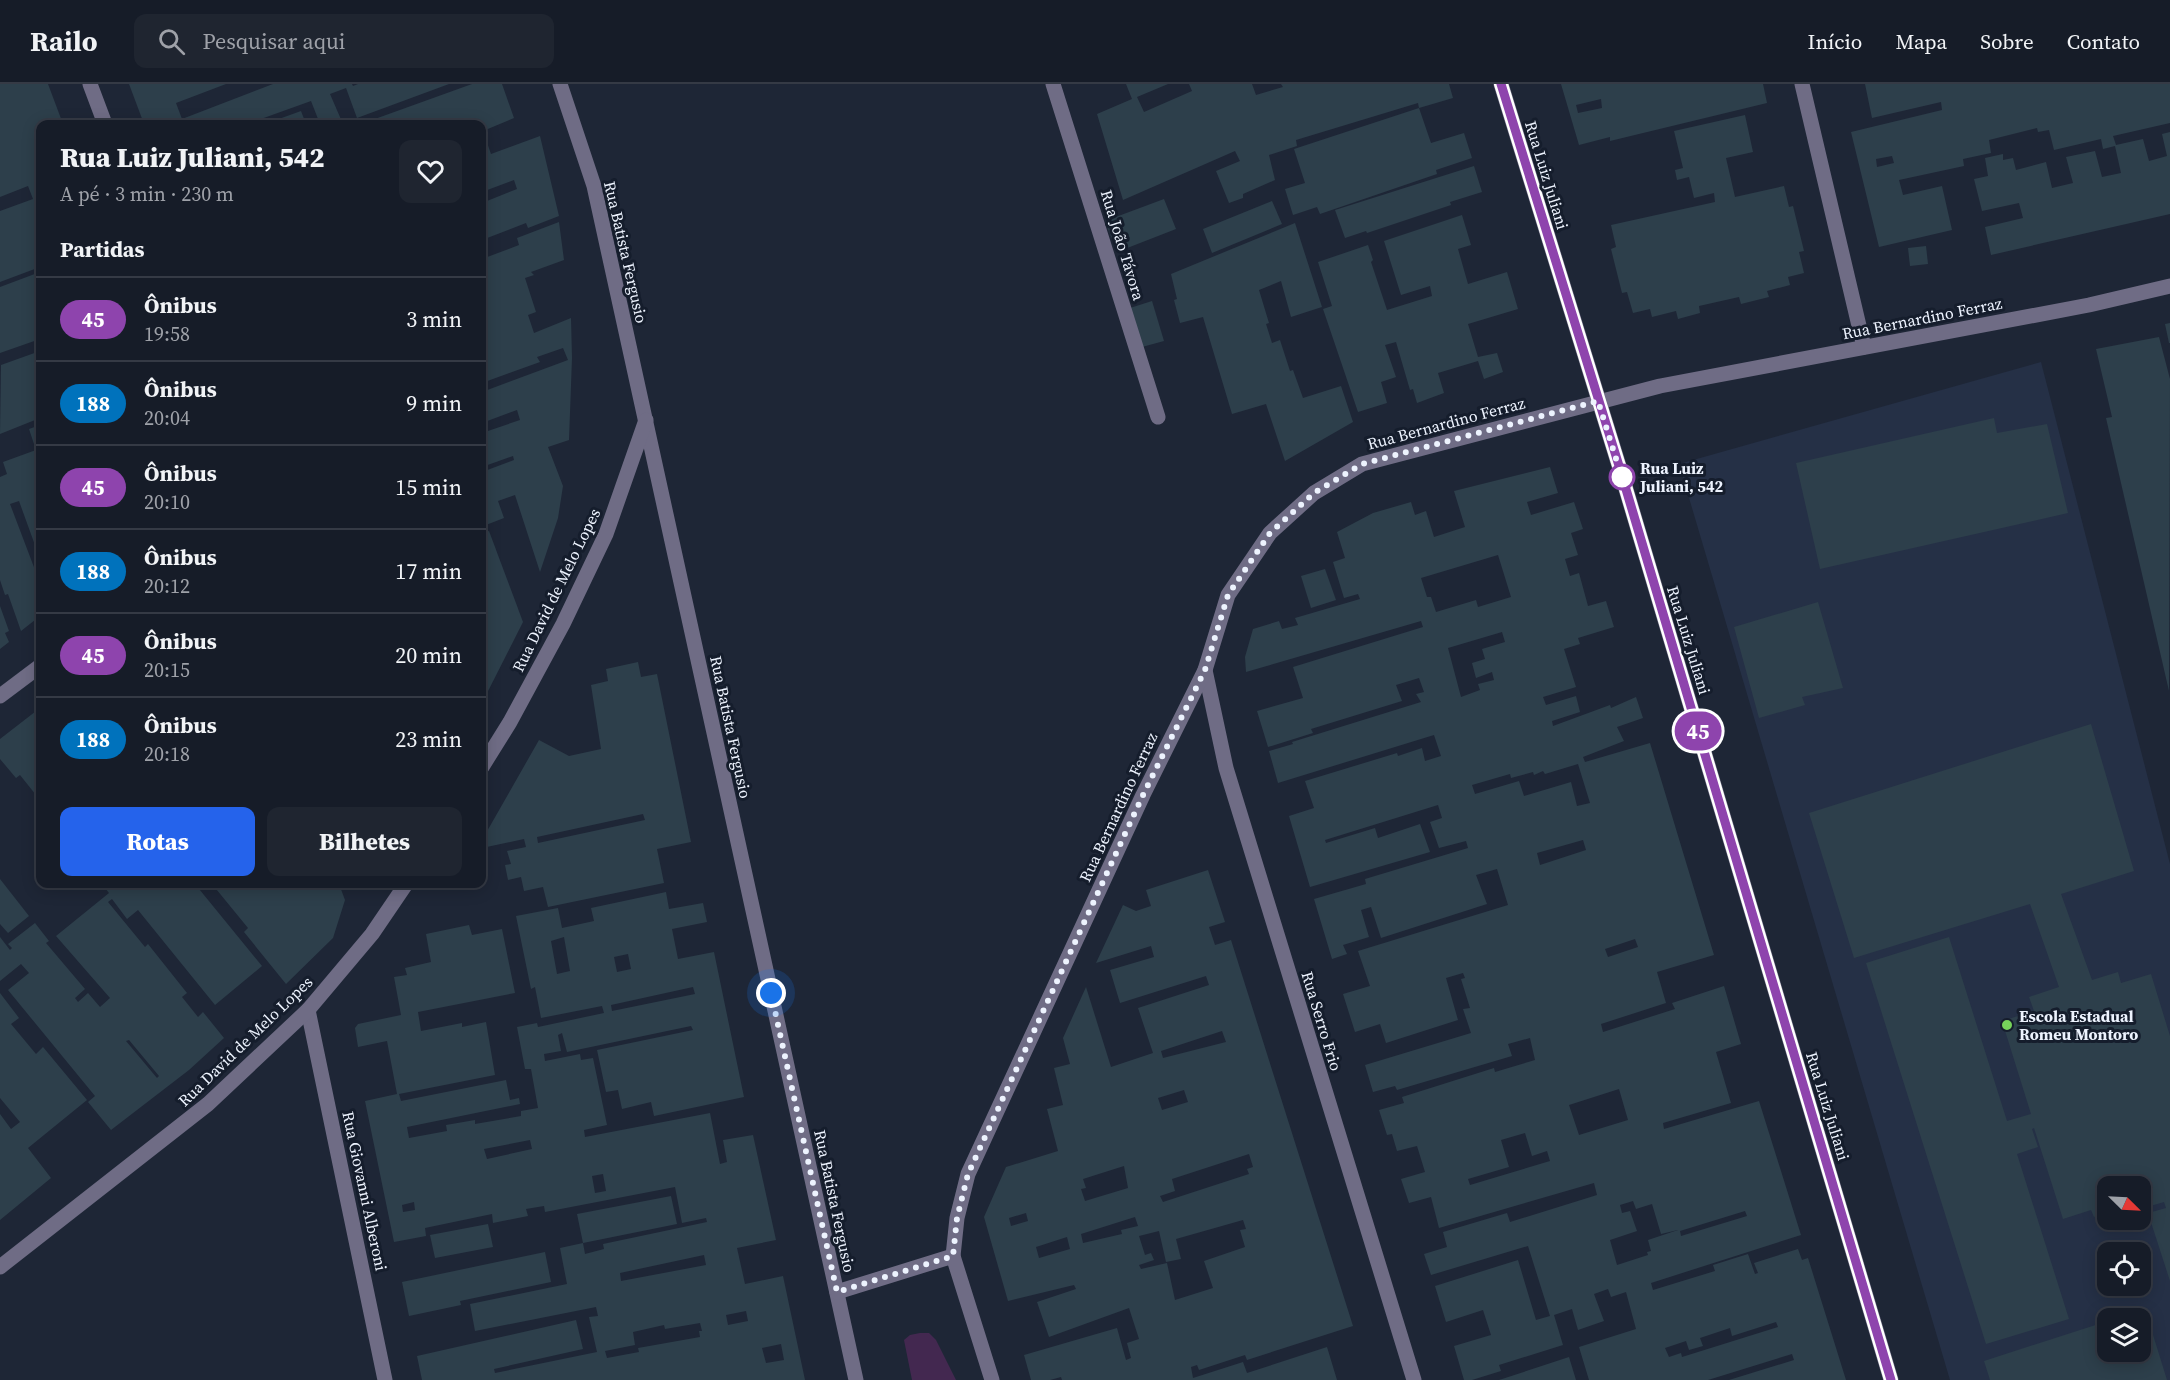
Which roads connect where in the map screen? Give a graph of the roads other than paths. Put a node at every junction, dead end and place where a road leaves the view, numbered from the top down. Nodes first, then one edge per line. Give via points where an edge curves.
1 (90, 84) edge
2 (560, 84) edge
3 (1053, 84) edge
4 (1501, 84) edge
5 (1802, 84) edge
6 (104, 120) edge
7 (2170, 286) edge
8 (1864, 347) junction
9 (1598, 401) junction
10 (1158, 417) dead end
11 (646, 420) junction
12 (36, 669) edge
13 (1205, 670) junction
14 (0, 696) edge
15 (486, 760) edge
16 (400, 888) edge
17 (308, 1010) junction
18 (953, 1256) junction
19 (0, 1267) edge
20 (837, 1292) junction
21 (385, 1380) edge
22 (856, 1380) edge
23 (992, 1380) edge
24 (1414, 1380) edge
25 (1891, 1380) edge

1 - 6 street
2 - 11 street, Rua Batista Fergusio via 594,186
3 - 10 street, Rua João Távora
4 - 9 street, Rua Luiz Juliani
5 - 8 street
7 - 8 street, Rua Bernardino Ferraz
8 - 9 street, Rua Bernardino Ferraz
9 - 13 street, Rua Bernardino Ferraz via 1362,464 1314,493 1270,533 1228,595
9 - 25 street, Rua Luiz Juliani
11 - 15 street, Rua David de Melo Lopes via 606,534 563,624
11 - 20 street, Rua Batista Fergusio
12 - 14 street
13 - 18 street, Rua Bernardino Ferraz via 968,1174
13 - 24 street, Rua Serro Frio via 1226,768
16 - 17 street, Rua David de Melo Lopes via 372,934
17 - 19 street, Rua David de Melo Lopes via 208,1104
17 - 21 street, Rua Giovanni Alberoni
18 - 20 street
18 - 23 street, Rua Bernardino Ferraz
20 - 22 street, Rua Batista Fergusio

